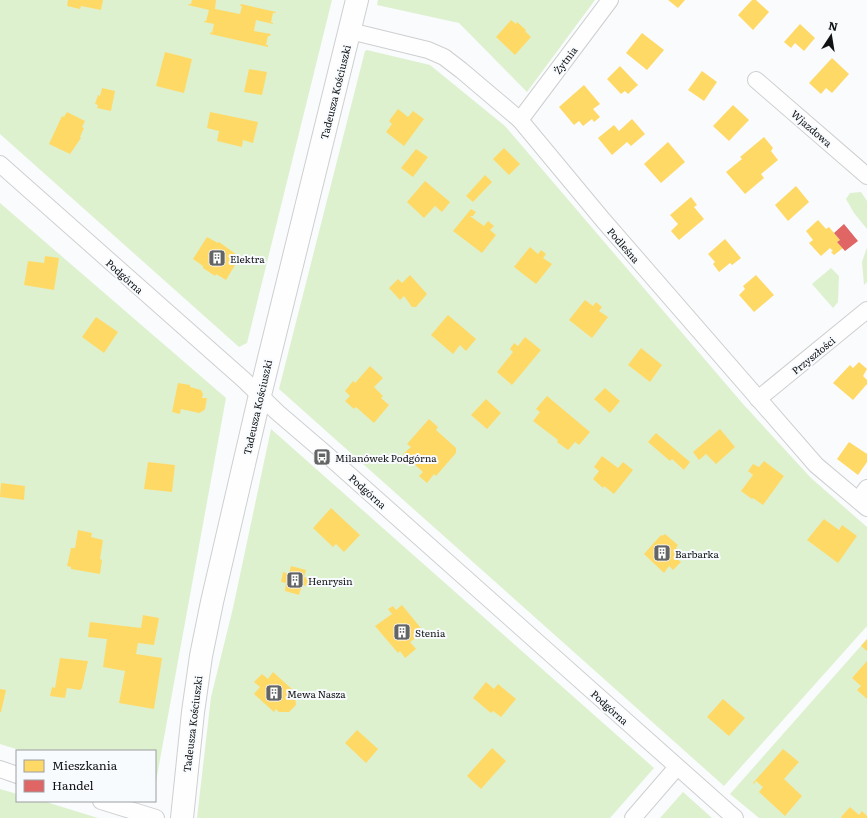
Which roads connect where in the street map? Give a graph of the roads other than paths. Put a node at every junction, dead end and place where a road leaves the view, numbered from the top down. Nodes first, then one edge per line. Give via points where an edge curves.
1 (358, 0) edge
2 (610, 0) edge
3 (350, 30) junction
4 (756, 80) dead end
5 (520, 120) junction
6 (0, 164) edge
7 (867, 176) edge
8 (867, 310) edge
9 (260, 395) junction
10 (758, 399) junction
11 (864, 499) edge
12 (677, 767) junction
13 (0, 769) edge
14 (16, 775) edge
15 (105, 802) edge
16 (156, 818) edge
17 (182, 818) edge
18 (633, 818) edge
19 (735, 818) edge

1 - 3 street, Tadeusza Kościuszki
2 - 5 street, Żytnia
3 - 5 street, Podleśna via 428,50 444,58
3 - 9 street, Tadeusza Kościuszki
4 - 7 street, Wjazdowa
5 - 10 street, Podleśna
6 - 9 street, Podgórna
8 - 10 street, Przyszłości
9 - 12 street, Podgórna
9 - 17 street, Tadeusza Kościuszki via 201,656
10 - 11 street, Podleśna via 816,465
12 - 18 street
12 - 19 street, Podgórna
13 - 14 street
15 - 16 street

